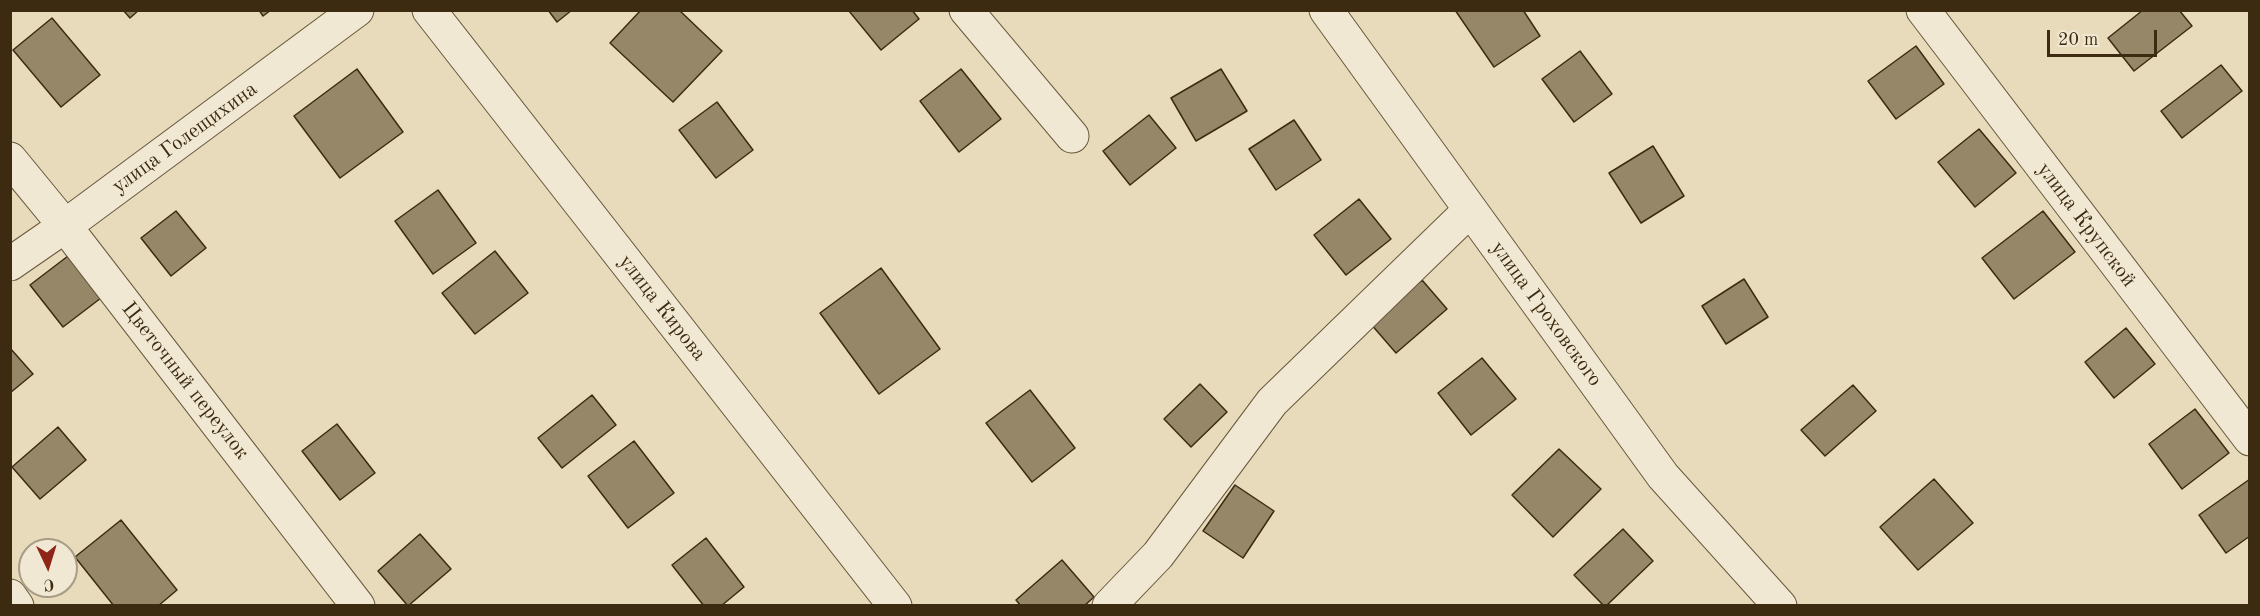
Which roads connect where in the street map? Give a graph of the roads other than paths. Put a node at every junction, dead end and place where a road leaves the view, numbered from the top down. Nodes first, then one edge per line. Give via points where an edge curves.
1 (357, 10) edge
2 (429, 10) edge
3 (966, 10) edge
4 (1326, 10) edge
5 (1923, 10) edge
6 (1072, 136) dead end
7 (10, 159) edge
8 (1470, 210) junction
9 (65, 226) junction
10 (10, 264) edge
11 (2250, 439) edge
12 (10, 596) edge
13 (17, 606) edge
14 (358, 606) edge
15 (895, 606) edge
16 (1109, 606) edge
17 (1780, 606) edge

1 - 9 street, улица Голещихина
2 - 15 street, улица Кирова
3 - 6 street
4 - 8 street, улица Гроховского
5 - 11 street, улица Крупской
7 - 9 street, Цветочный переулок
8 - 16 street via 1272,402 1158,555
8 - 17 street, улица Гроховского via 1664,476
9 - 10 street, улица Голещихина
9 - 14 street, Цветочный переулок
12 - 13 street

